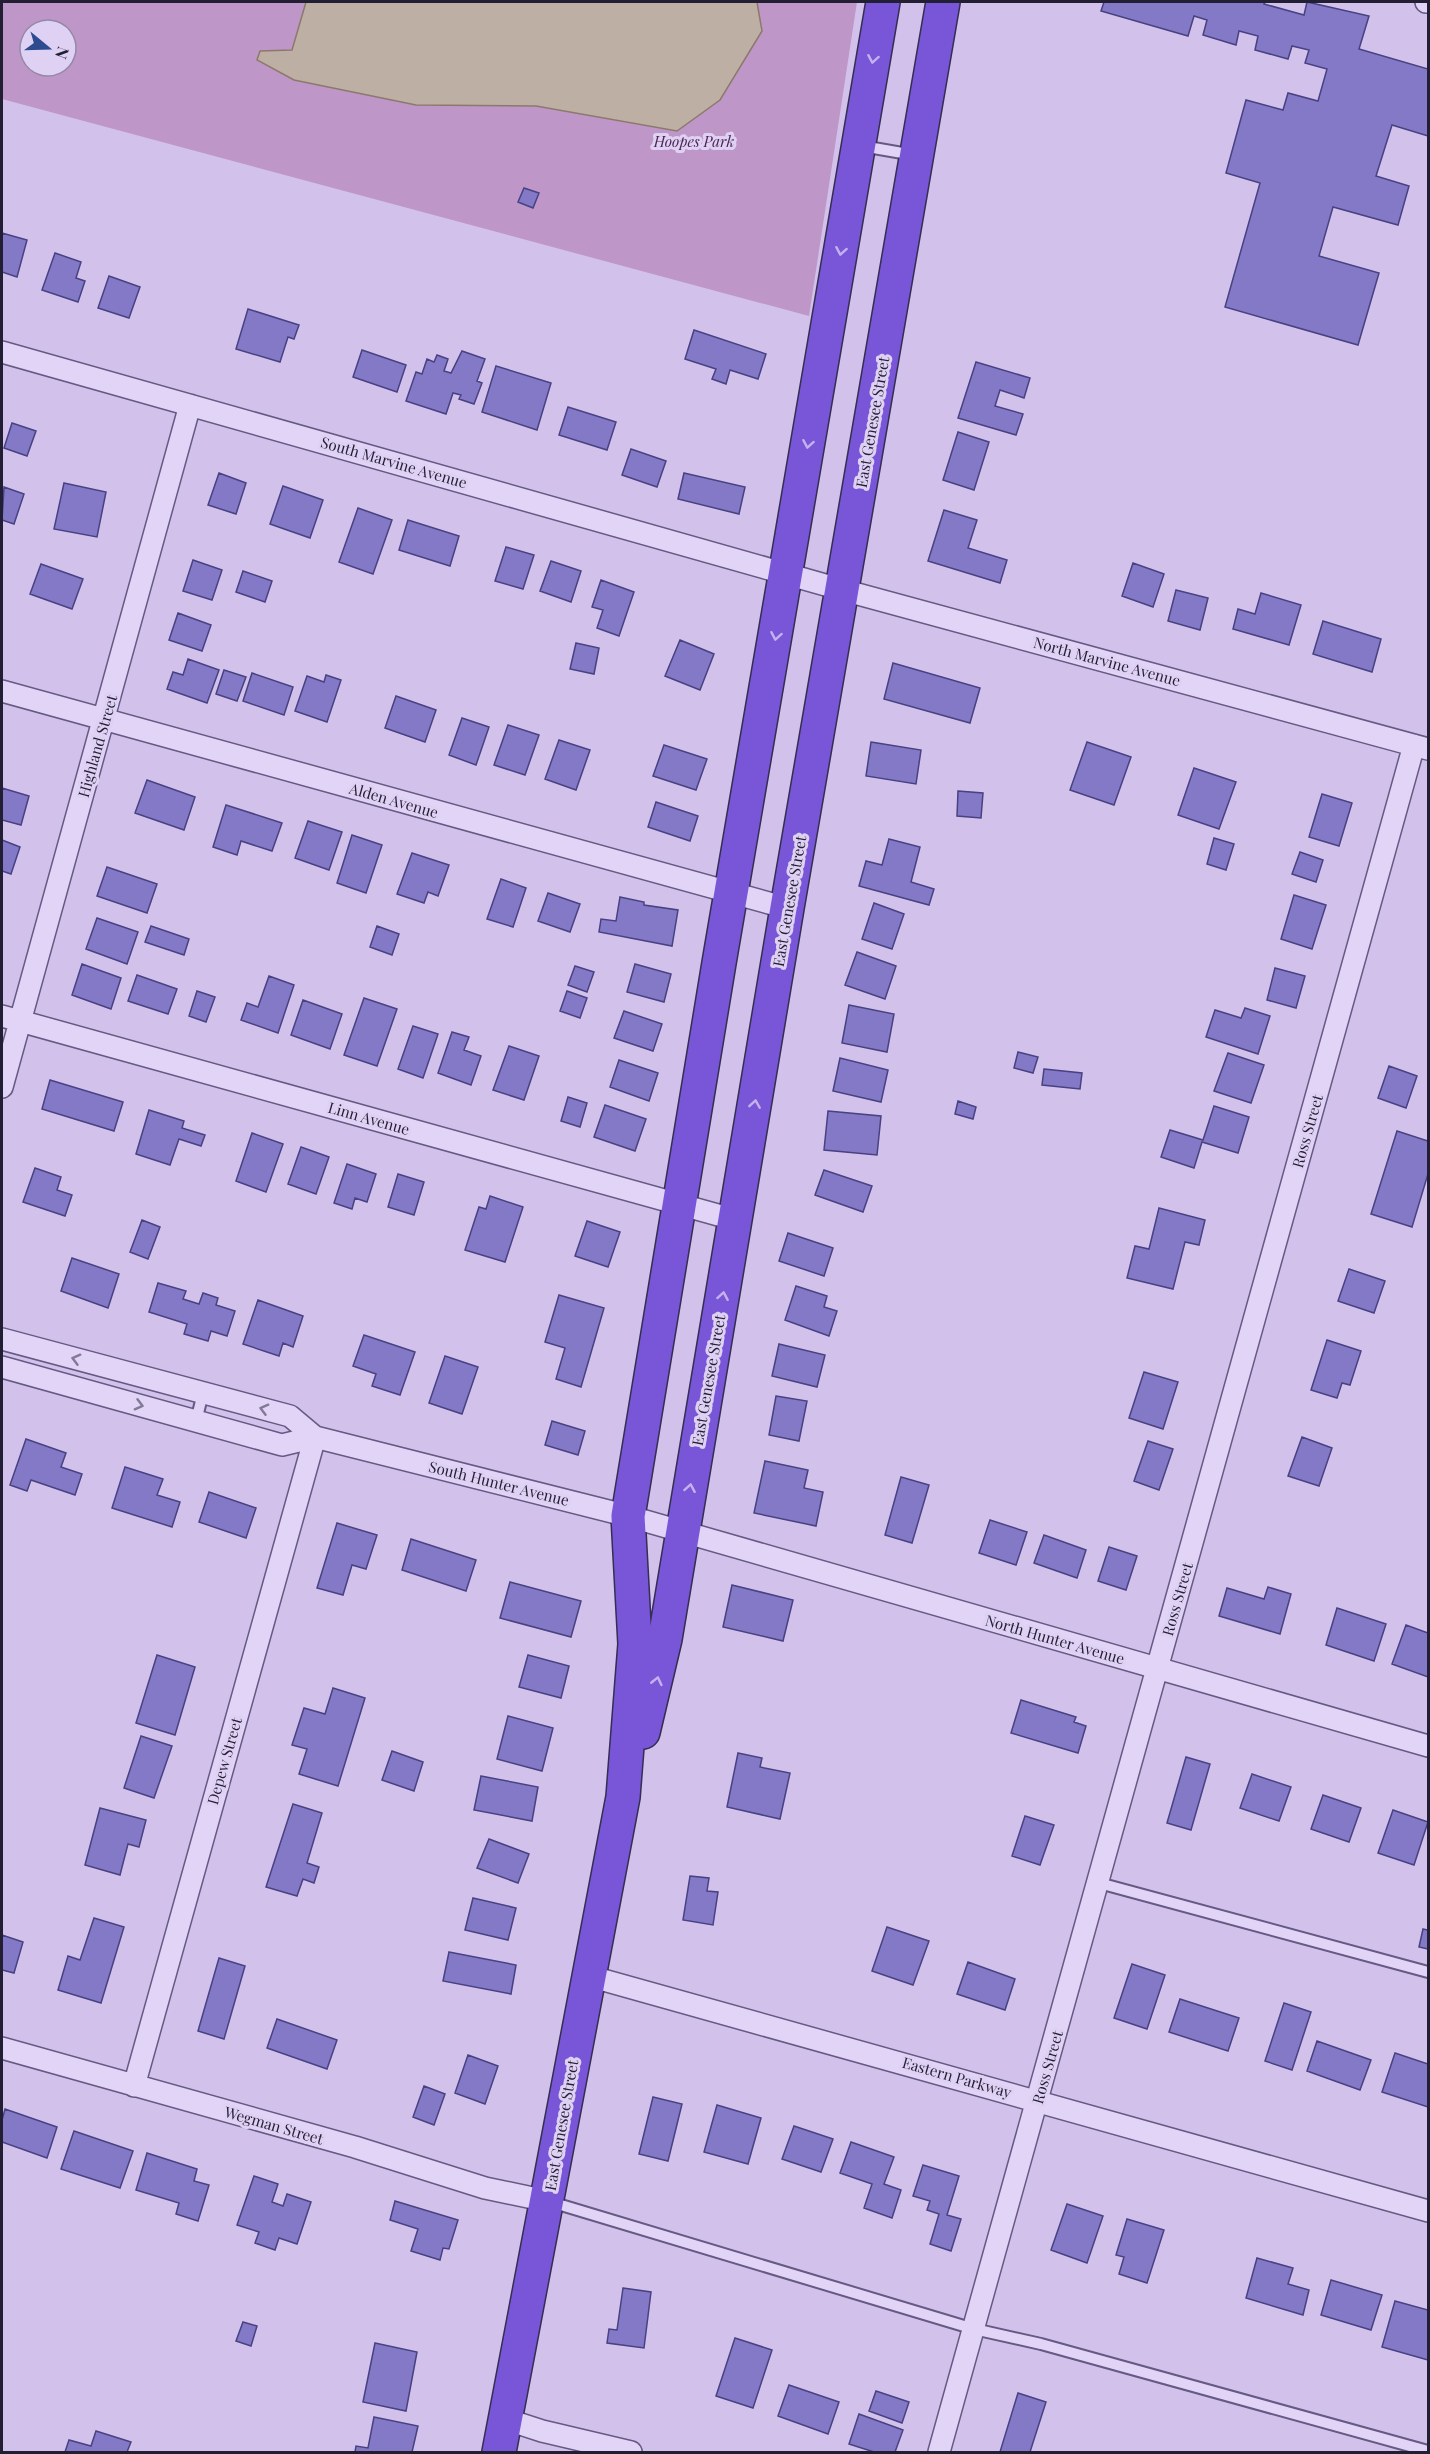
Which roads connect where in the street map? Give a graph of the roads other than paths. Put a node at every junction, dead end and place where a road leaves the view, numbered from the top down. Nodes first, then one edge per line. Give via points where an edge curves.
1 (883, 2) edge
2 (943, 2) edge
3 (859, 145) junction
4 (917, 156) junction
5 (2, 352) edge
6 (190, 405) junction
7 (786, 572) junction
8 (843, 590) junction
9 (2, 692) edge
10 (104, 719) junction
11 (1421, 747) edge
12 (731, 893) junction
13 (787, 908) junction
14 (10, 1019) edge
15 (2, 1087) edge
16 (680, 1205) junction
17 (736, 1220) junction
18 (2, 1338) edge
19 (2, 1367) edge
20 (106, 1381) junction
21 (203, 1393) junction
22 (196, 1421) junction
23 (315, 1437) junction
24 (628, 1516) junction
25 (682, 1531) junction
26 (1157, 1668) junction
27 (1428, 1746) edge
28 (623, 1797) junction
29 (1099, 1883) junction
30 (1428, 1971) edge
31 (589, 1976) junction
32 (2, 2048) edge
33 (134, 2086) junction
34 (1038, 2100) junction
35 (547, 2201) junction
36 (1428, 2211) edge
37 (974, 2329) junction
38 (505, 2419) junction
39 (1428, 2451) edge
40 (499, 2452) edge
41 (631, 2452) edge
42 (939, 2452) edge

1 -> 3 highway, East Genesee Street
2 - 4 highway, East Genesee Street
3 - 4 lane
3 -> 7 highway, East Genesee Street
4 - 8 highway, East Genesee Street
5 - 6 street, South Marvine Avenue
6 - 7 street, South Marvine Avenue
6 - 10 street, Highland Street
7 - 8 street, North Marvine Avenue
7 -> 12 highway, East Genesee Street
8 - 11 street, North Marvine Avenue
8 - 13 highway, East Genesee Street
9 - 10 street, Alden Avenue
10 - 12 street, Alden Avenue
10 - 14 street, Highland Street
11 - 26 street, Ross Street
12 - 13 street, Alden Avenue
12 - 16 highway, East Genesee Street
17 -> 13 highway, East Genesee Street
14 - 15 street, Highland Street
14 - 16 street, Linn Avenue
16 - 17 street, Linn Avenue
16 - 24 highway, East Genesee Street
25 -> 17 highway, East Genesee Street
20 -> 18 street, South Hunter Avenue
19 - 20 street, South Hunter Avenue
20 - 21 street, South Hunter Avenue
20 -> 22 street, South Hunter Avenue
21 - 22 lane
23 -> 21 street, South Hunter Avenue via 290,1416
22 - 23 street, South Hunter Avenue via 282,1445
23 - 24 street, South Hunter Avenue
23 - 33 street, Depew Street
24 - 25 street, South Hunter Avenue
24 - 28 highway, East Genesee Street via 635,1644
25 - 26 street, North Hunter Avenue
28 -> 25 highway, East Genesee Street via 658,1676
26 - 27 street, North Hunter Avenue
26 - 29 street, Ross Street
28 - 31 highway, East Genesee Street
29 - 30 lane
29 - 34 street, Ross Street
31 - 34 street, Eastern Parkway
31 - 35 highway, East Genesee Street
32 - 33 street, Wegman Street
33 - 35 street, Wegman Street via 485,2187
34 - 36 street, Eastern Parkway
34 - 37 street, Ross Street
35 - 37 lane
35 - 38 highway, East Genesee Street
37 - 39 lane
37 - 42 street, Ross Street
38 - 40 highway, East Genesee Street
38 - 41 street

